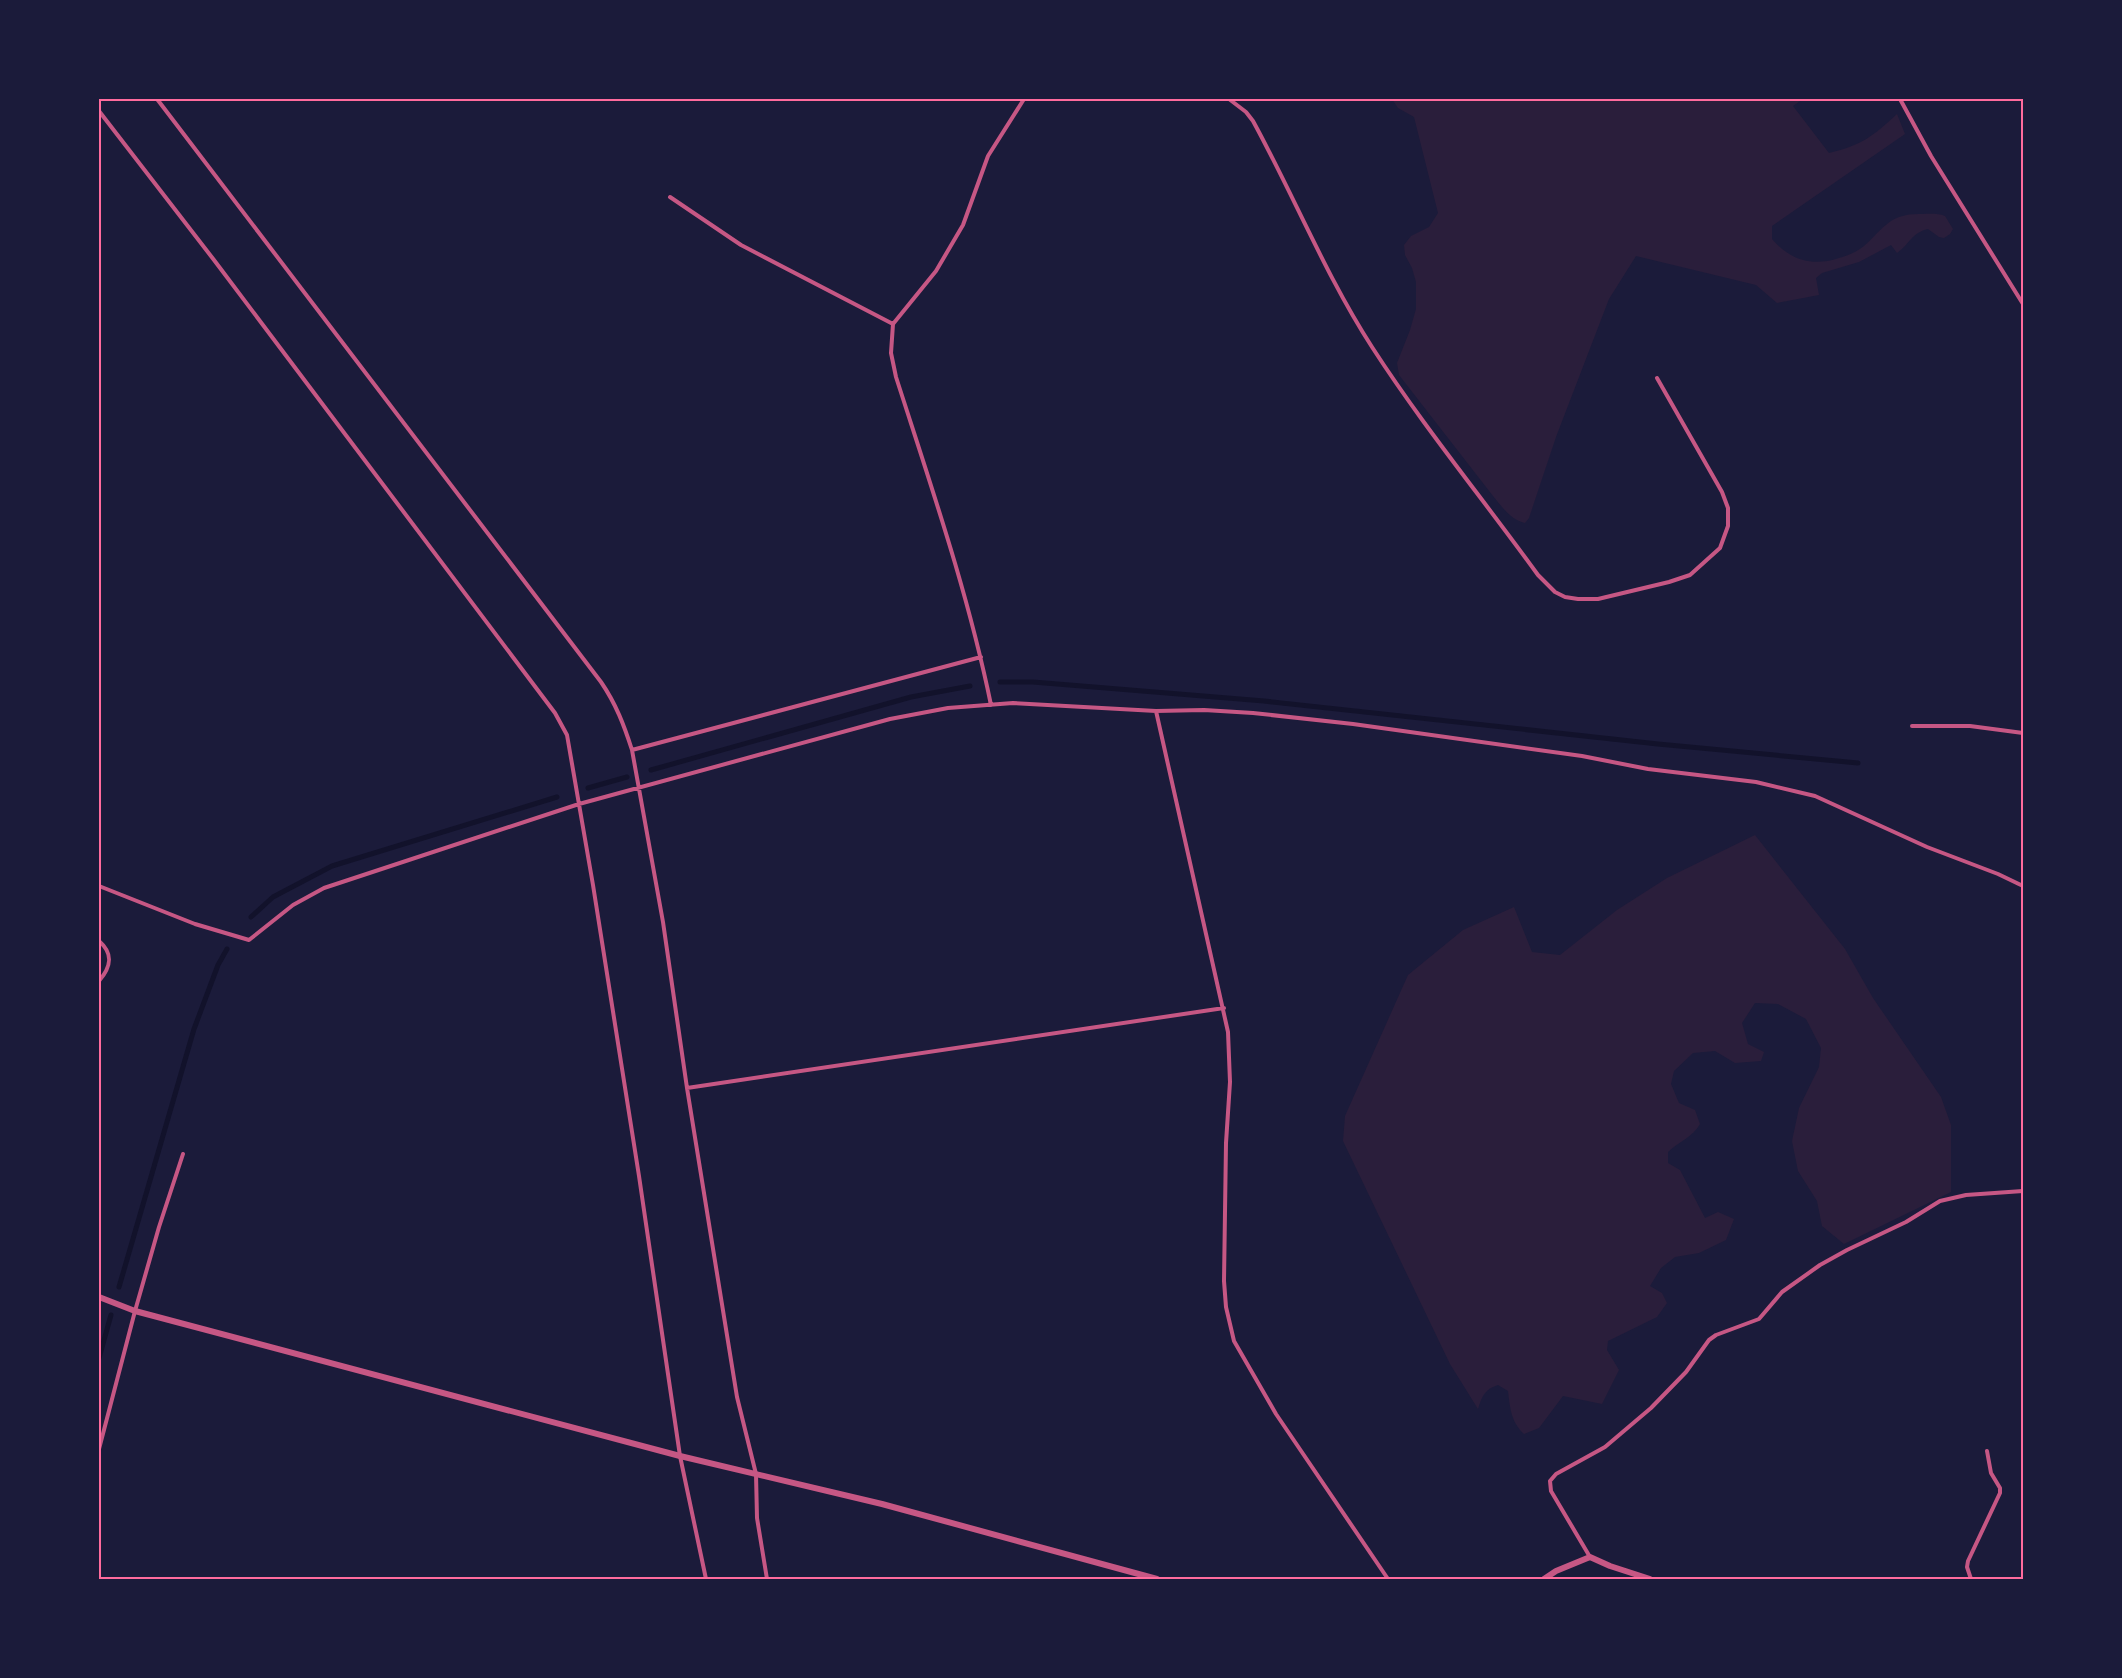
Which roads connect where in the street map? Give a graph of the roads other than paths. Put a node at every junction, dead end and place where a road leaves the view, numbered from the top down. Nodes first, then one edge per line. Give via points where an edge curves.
1 (158, 99) edge
2 (1024, 99) edge
3 (1229, 99) edge
4 (1900, 99) edge
5 (99, 111) edge
6 (670, 197) dead end
7 (2023, 304) edge
8 (893, 324) junction
9 (1657, 378) dead end
10 (981, 657) junction
11 (992, 705) junction
12 (1156, 711) junction
13 (1912, 726) dead end
14 (2023, 733) edge
15 (632, 750) junction
16 (639, 789) junction
17 (579, 804) junction
18 (99, 886) edge
19 (2023, 886) edge
20 (99, 941) edge
21 (99, 981) edge
22 (1224, 1008) junction
23 (687, 1088) junction
24 (183, 1154) dead end
25 (2023, 1191) edge
26 (99, 1297) edge
27 (135, 1311) junction
28 (99, 1449) edge
29 (1987, 1451) dead end
30 (680, 1456) junction
31 (756, 1474) junction
32 (1590, 1557) junction
33 (706, 1579) edge
34 (767, 1579) edge
35 (1157, 1579) edge
36 (1388, 1579) edge
37 (1544, 1579) edge
38 (1650, 1579) edge
39 (1971, 1579) edge

1 - 15 lane via 601,681 624,724
2 - 8 lane via 988,156 963,225 936,271
3 - 9 lane via 1253,121 1371,346 1539,575 1565,597 1598,598 1669,582 1689,575 1720,548 1728,526 1728,508
4 - 7 lane
5 - 17 lane via 555,713 567,735
6 - 8 lane via 741,245
8 - 10 lane via 891,352 896,377 949,539
10 - 11 lane
10 - 15 lane
11 - 12 lane
11 - 16 lane via 948,708 890,719
12 - 19 lane via 1243,712 1353,724 1787,787
12 - 22 lane
13 - 14 lane via 1970,726
15 - 16 lane
16 - 17 lane
16 - 23 lane
17 - 18 lane via 324,888 293,905 249,940 195,924
17 - 30 lane via 636,1152
20 - 21 lane via 109,953 110,965
22 - 23 lane
22 - 36 lane via 1230,1082 1224,1281 1229,1326 1255,1380
23 - 31 lane via 737,1397
24 - 27 lane
25 - 32 lane via 1940,1201 1820,1265 1782,1292 1759,1319 1709,1340 1686,1372 1651,1408 1605,1447 1550,1481 1551,1491
26 - 27 street
27 - 28 lane
27 - 30 street
29 - 39 lane via 1991,1473 2001,1493 1968,1561
30 - 31 street
30 - 33 lane
31 - 34 lane via 757,1518
31 - 35 street
32 - 37 street
32 - 38 street

